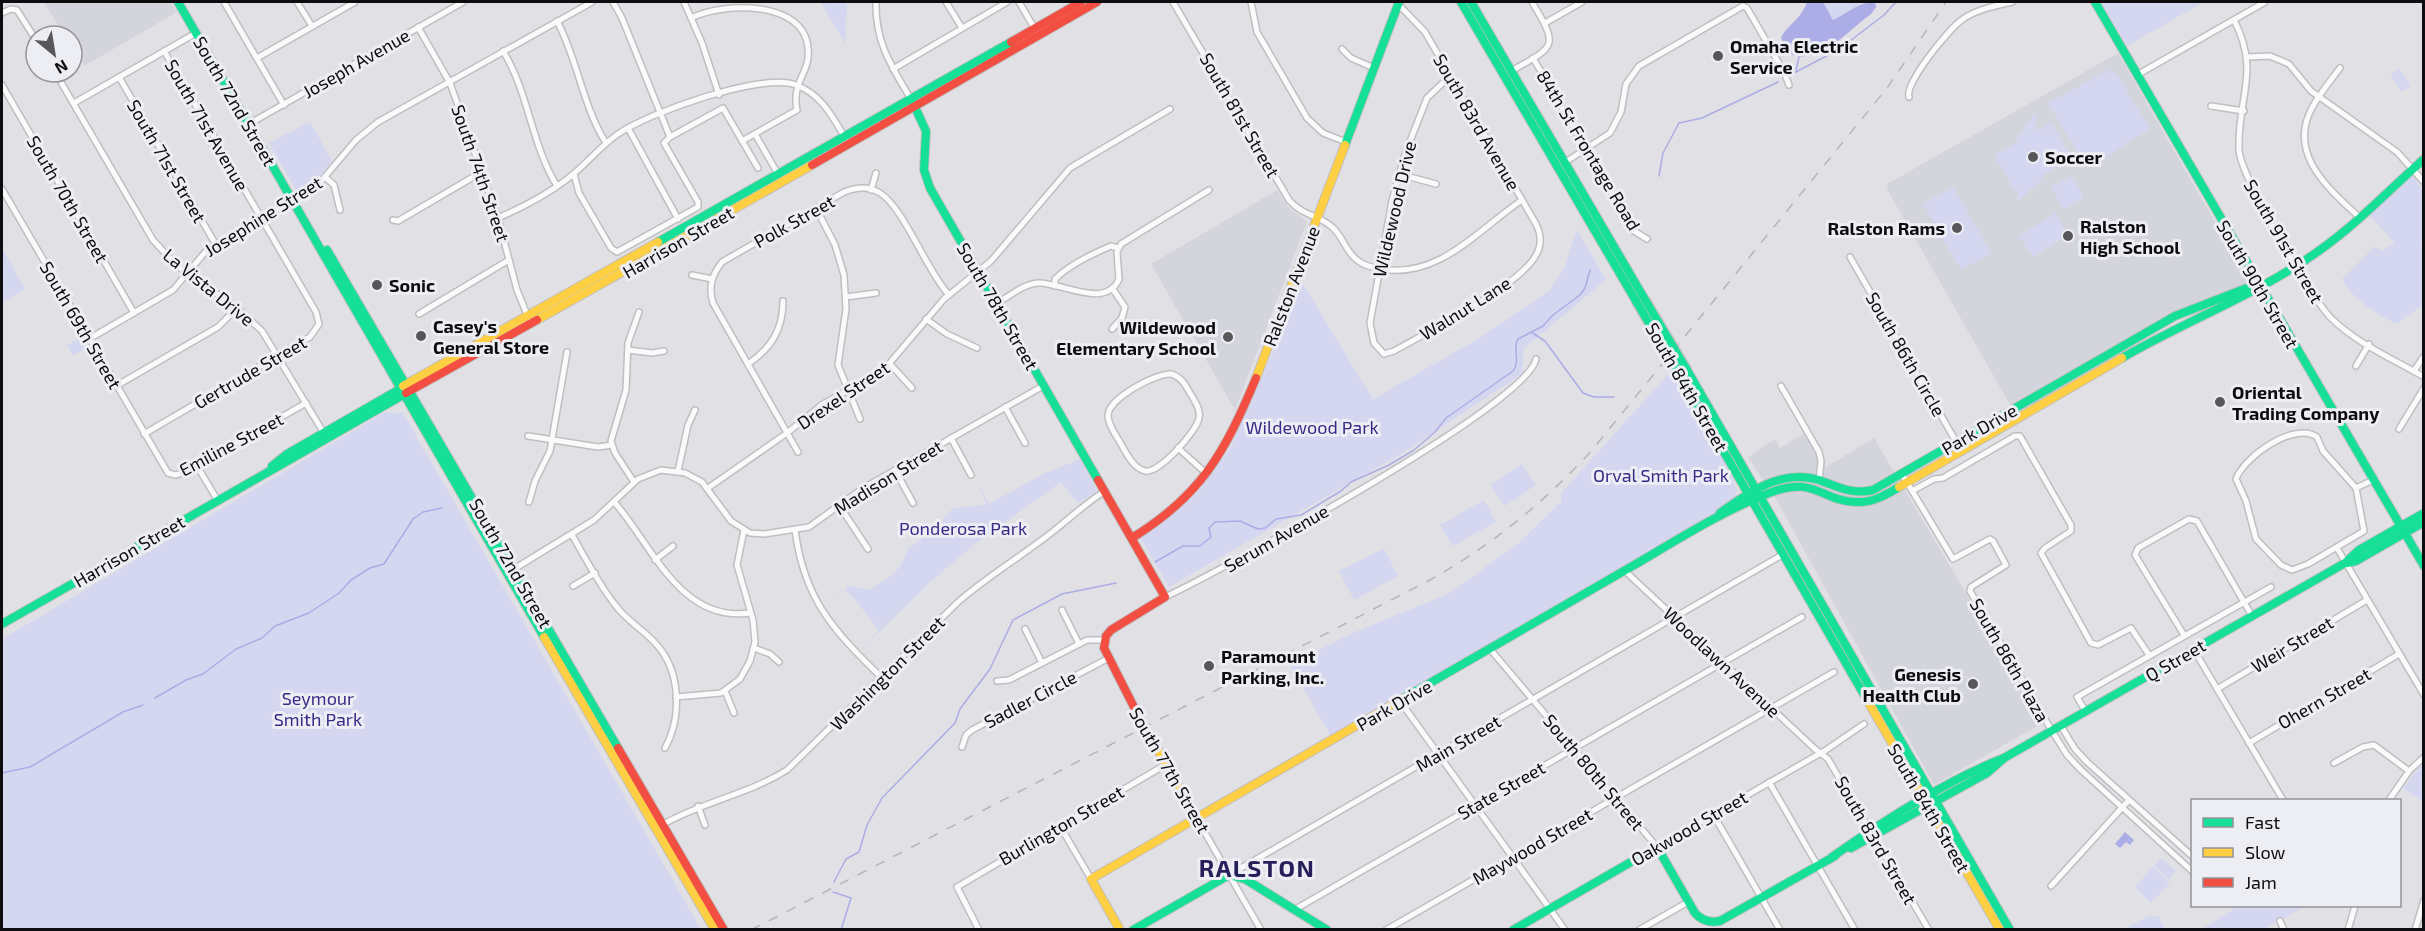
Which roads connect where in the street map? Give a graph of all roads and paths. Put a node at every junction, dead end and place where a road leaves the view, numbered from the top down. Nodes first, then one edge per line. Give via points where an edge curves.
1 (178, 2) edge
2 (224, 2) edge
3 (297, 2) edge
4 (355, 2) edge
5 (464, 2) edge
6 (592, 2) edge
7 (613, 2) edge
8 (684, 2) edge
9 (876, 2) edge
10 (946, 2) edge
11 (1007, 2) edge
12 (1019, 2) edge
13 (1081, 2) edge
14 (1097, 2) edge
15 (1173, 2) edge
16 (1251, 2) edge
17 (1398, 2) edge
18 (1461, 2) edge
19 (1471, 2) edge
20 (1532, 2) edge
21 (1582, 2) edge
22 (2012, 2) edge
23 (2095, 2) edge
24 (2265, 2) edge
25 (2, 13) edge
26 (691, 18) junction
27 (2234, 20) junction
28 (557, 21) junction
29 (1545, 23) junction
30 (26, 24) edge
31 (312, 26) junction
32 (418, 27) junction
33 (962, 28) junction
34 (1037, 32) junction
35 (196, 33) junction
36 (1342, 49) dead end
37 (164, 51) junction
38 (503, 51) junction
39 (2247, 57) junction
40 (257, 58) junction
41 (1533, 58) junction
42 (1374, 68) junction
43 (2340, 68) dead end
44 (893, 69) junction
45 (1511, 71) junction
46 (2137, 75) junction
47 (1450, 76) junction
48 (119, 77) junction
49 (450, 83) junction
50 (62, 84) edge
51 (2, 85) edge
52 (796, 85) junction
53 (1789, 85) dead end
54 (719, 94) junction
55 (2319, 97) junction
56 (1909, 98) dead end
57 (74, 103) junction
58 (913, 103) junction
59 (284, 105) junction
60 (2211, 106) dead end
61 (1170, 109) dead end
62 (2244, 111) junction
63 (660, 112) junction
64 (249, 124) junction
65 (628, 128) junction
66 (755, 134) junction
67 (670, 137) junction
68 (742, 141) junction
69 (847, 141) junction
70 (1346, 142) junction
71 (606, 143) junction
72 (1586, 150) junction
73 (2424, 159) edge
74 (1561, 165) junction
75 (2413, 167) junction
76 (758, 168) dead end
77 (480, 173) junction
78 (574, 174) junction
79 (876, 174) dead end
80 (1399, 174) junction
81 (779, 176) junction
82 (326, 178) junction
83 (2424, 182) edge
84 (1436, 184) dead end
85 (557, 186) junction
86 (2, 189) edge
87 (872, 190) junction
88 (1209, 190) dead end
89 (293, 200) junction
90 (1522, 200) junction
91 (816, 208) junction
92 (340, 210) dead end
93 (2359, 217) junction
94 (261, 218) junction
95 (498, 218) junction
96 (678, 219) junction
97 (1316, 219) junction
98 (393, 220) dead end
99 (1647, 239) dead end
100 (216, 244) junction
101 (1118, 248) junction
102 (1539, 249) joint
103 (1850, 257) dead end
104 (509, 260) junction
105 (2296, 265) junction
106 (1379, 269) junction
107 (187, 273) junction
108 (978, 273) junction
109 (692, 274) dead end
110 (712, 279) junction
111 (1055, 286) junction
112 (2259, 286) junction
113 (1112, 288) junction
114 (304, 292) joint
115 (876, 293) dead end
116 (949, 295) junction
117 (846, 297) junction
118 (783, 301) dead end
119 (996, 304) junction
120 (237, 308) junction
121 (639, 312) dead end
122 (134, 313) junction
123 (419, 314) dead end
124 (530, 320) junction
125 (926, 320) junction
126 (1112, 329) dead end
127 (89, 339) junction
128 (2369, 344) junction
129 (977, 348) dead end
130 (628, 350) junction
131 (664, 351) dead end
132 (567, 352) dead end
133 (1381, 352) joint
134 (278, 355) junction
135 (2424, 356) edge
136 (1536, 359) dead end
137 (748, 364) junction
138 (890, 364) junction
139 (2356, 366) dead end
140 (2414, 371) junction
141 (1683, 372) junction
142 (2424, 377) edge
143 (116, 386) junction
144 (1043, 386) junction
145 (1781, 386) dead end
146 (912, 388) dead end
147 (2424, 388) edge
148 (405, 390) junction
149 (847, 391) junction
150 (306, 403) junction
151 (1005, 407) junction
152 (695, 410) dead end
153 (860, 419) dead end
154 (2399, 429) dead end
155 (787, 433) junction
156 (144, 434) junction
157 (325, 436) junction
158 (528, 436) dead end
159 (951, 438) junction
160 (552, 440) junction
161 (1025, 443) dead end
162 (1956, 443) junction
163 (612, 445) junction
164 (1178, 448) junction
165 (798, 452) dead end
166 (1962, 452) junction
167 (159, 461) joint
168 (197, 466) junction
169 (895, 470) junction
170 (678, 471) junction
171 (1207, 474) junction
172 (1902, 474) junction
173 (971, 475) dead end
174 (2373, 480) junction
175 (634, 482) junction
176 (1818, 485) junction
177 (1910, 487) junction
178 (708, 488) junction
179 (2356, 488) junction
180 (1105, 491) junction
181 (1759, 494) junction
182 (1751, 498) junction
183 (218, 501) junction
184 (530, 502) dead end
185 (615, 502) junction
186 (913, 503) dead end
187 (839, 505) junction
188 (2424, 513) edge
189 (2424, 522) edge
190 (744, 530) junction
191 (795, 530) junction
192 (2402, 530) junction
193 (572, 535) junction
194 (1132, 538) junction
195 (673, 546) dead end
196 (2337, 548) junction
197 (868, 549) dead end
198 (1782, 555) junction
199 (655, 560) junction
200 (2345, 563) junction
201 (2424, 567) edge
202 (511, 570) junction
203 (1625, 571) junction
204 (595, 573) junction
205 (573, 586) dead end
206 (2271, 586) dead end
207 (1165, 597) junction
208 (2367, 600) junction
209 (2244, 602) junction
210 (1062, 610) dead end
211 (750, 613) junction
212 (2252, 616) junction
213 (1674, 617) junction
214 (1802, 617) dead end
215 (2, 624) edge
216 (1025, 629) dead end
217 (2184, 635) junction
218 (1104, 640) junction
219 (1079, 644) junction
220 (754, 648) junction
221 (1491, 649) junction
222 (2194, 650) junction
223 (2399, 654) junction
224 (2149, 655) junction
225 (1107, 659) junction
226 (779, 662) dead end
227 (1042, 663) junction
228 (1722, 663) junction
229 (1834, 672) dead end
230 (882, 678) junction
231 (997, 681) dead end
232 (2217, 688) junction
233 (725, 691) junction
234 (2424, 695) edge
235 (676, 697) junction
236 (1533, 700) junction
237 (1400, 701) junction
238 (1771, 708) junction
239 (2086, 712) junction
240 (734, 713) dead end
241 (1864, 724) dead end
242 (2061, 726) junction
243 (2052, 731) junction
244 (2071, 743) junction
245 (2249, 743) junction
246 (962, 747) dead end
247 (665, 748) dead end
248 (2063, 748) junction
249 (1574, 749) junction
250 (1820, 753) junction
251 (1438, 754) junction
252 (2424, 757) edge
253 (2334, 763) dead end
254 (1166, 765) junction
255 (2093, 768) junction
256 (2409, 771) junction
257 (2086, 775) junction
258 (1769, 782) junction
259 (1615, 798) junction
260 (2282, 799) edge
261 (2390, 799) edge
262 (2129, 800) junction
263 (1929, 801) junction
264 (698, 806) junction
265 (1475, 806) junction
266 (2121, 807) junction
267 (1713, 814) junction
268 (2146, 816) junction
269 (1197, 819) junction
270 (2140, 824) junction
271 (705, 825) dead end
272 (659, 826) junction
273 (1060, 826) junction
274 (1873, 833) junction
275 (1657, 847) junction
276 (2185, 850) junction
277 (2191, 854) edge
278 (1512, 857) junction
279 (2178, 858) junction
280 (1817, 866) junction
281 (2191, 869) edge
282 (1229, 875) junction
283 (1091, 879) junction
284 (2051, 886) dead end
285 (1761, 898) junction
286 (2424, 900) edge
287 (1688, 902) junction
288 (2355, 907) edge
289 (1550, 908) junction
290 (1294, 910) junction
291 (2280, 921) dead end
292 (1706, 925) edge
293 (1260, 929) edge
294 (715, 930) edge
295 (724, 930) edge
296 (979, 930) edge
297 (1120, 930) edge
298 (1133, 930) edge
299 (1327, 930) edge
300 (1386, 930) edge
301 (1513, 930) edge
302 (1565, 930) edge
303 (1639, 930) edge
304 (1780, 930) edge
305 (1855, 930) edge
306 (1929, 930) edge
307 (2000, 930) edge
308 (2010, 930) edge
309 (2284, 930) edge
310 (2348, 930) edge
311 (2415, 930) edge

1 - 35 main road, South 72nd Street
2 - 40 street
3 - 31 street
4 - 31 street
5 - 32 street, Joseph Avenue
6 - 28 street, Josephine Street
7 - 63 street
8 - 26 street
9 - 44 street, South 78th Street via 878,37
10 - 33 street
11 - 33 street
12 - 34 street
13 - 34 main road, Harrison Street
14 - 34 main road, Harrison Street
15 - 97 street, South 81st Street via 1290,200
16 - 70 street via 1257,32 1307,118 1323,133
17 - 42 main road, Ralston Avenue
17 - 47 street, South 83rd Avenue via 1421,26
18 - 74 main road, South 84th Street
19 - 45 main road, South 84th Street
20 - 29 street
21 - 29 street
22 - 56 street via 1977,11 1957,23 1910,83
23 - 46 main road, South 90th Street
24 - 27 street
25 - 30 street via 17,10
26 - 52 street via 724,8 770,10 786,16 799,26 808,48 808,59
26 - 54 street
27 - 39 street, South 91st Street
27 - 46 street
28 - 38 street, Josephine Street
28 - 71 street via 572,53 589,112
29 - 41 street via 1550,44
31 - 40 street
32 - 49 street, South 74th Street
32 - 59 street, Joseph Avenue
33 - 44 street
34 - 58 main road, Harrison Street
35 - 37 street
35 - 64 main road, South 72nd Street
36 - 42 street via 1351,58
37 - 48 street
37 - 94 street, South 71st Avenue
38 - 49 street, Josephine Street
38 - 85 street via 518,81 541,156
39 - 55 street via 2267,55 2283,60
39 - 62 street, South 91st Street
40 - 59 street
41 - 45 street
41 - 72 street, 84th St Frontage Road
42 - 70 main road, Ralston Avenue
43 - 55 street
44 - 58 street, South 78th Street
45 - 74 main road, South 84th Street
46 - 112 main road, South 90th Street
47 - 80 street, Wildewood Drive via 1427,98
47 - 90 street, South 83rd Avenue
48 - 57 street
48 - 100 street, South 71st Street
49 - 77 street, South 74th Street
49 - 82 street, Josephine Street via 368,129
50 - 57 street, La Vista Drive
51 - 122 street, South 70th Street
52 - 54 street via 765,82
52 - 66 street via 797,110
52 - 69 street via 812,93 828,109
53 - 72 street via 1744,6 1638,66 1626,84 1614,127
54 - 63 street
55 - 75 street
55 - 93 street via 2306,126 2307,156 2318,176
57 - 107 street, La Vista Drive via 149,234
58 - 69 main road, Harrison Street
58 - 108 main road, South 78th Street via 926,131 924,170 930,188
59 - 64 street, Joseph Avenue
60 - 62 street
61 - 108 street, Drexel Street via 1070,168
62 - 105 street, South 91st Street via 2239,147 2243,170
63 - 65 street
63 - 67 street
64 - 89 main road, South 72nd Street
65 - 71 street
65 - 96 street
66 - 68 street
66 - 81 street
67 - 68 street via 723,108
67 - 96 street via 664,143 698,202 697,209
68 - 76 street
69 - 81 main road, Harrison Street
69 - 124 main road, Harrison Street
70 - 97 main road, Ralston Avenue
71 - 78 street
72 - 74 street
72 - 99 street, 84th St Frontage Road via 1634,231
73 - 75 main road, Park Drive
74 - 141 main road, South 84th Street, bridge
75 - 83 street
75 - 93 main road, Park Drive
77 - 95 street, South 74th Street
77 - 98 street via 398,221
78 - 85 street
78 - 96 street via 579,193 617,252
79 - 87 street
80 - 84 street
80 - 106 street, Wildewood Drive
81 - 124 main road, Harrison Street
82 - 89 street, Josephine Street
82 - 92 street via 334,186
85 - 95 street
86 - 127 street, South 69th Street
87 - 91 street, Polk Street via 850,190
87 - 116 street via 892,203
88 - 101 street via 1128,238
89 - 94 street, Josephine Street
89 - 148 main road, South 72nd Street
90 - 102 street, South 83rd Avenue via 1538,229
90 - 106 street via 1427,267 1408,272
91 - 110 street, Polk Street via 727,259
91 - 117 street via 839,254
93 - 105 main road, Park Drive via 2330,244
94 - 100 street, Josephine Street
94 - 114 street, South 71st Avenue
95 - 104 street, South 74th Street
97 - 106 street, South 81st Street via 1337,232 1355,259
97 - 171 main road, Ralston Avenue via 1232,435
100 - 107 street, Josephine Street
101 - 111 street via 1111,246 1060,274
101 - 113 street via 1119,276
102 - 133 street, Walnut Lane via 1529,265 1489,296 1394,351
103 - 162 street, South 86th Circle
104 - 123 street
104 - 124 street, South 74th Street
105 - 112 main road, Park Drive
105 - 128 street, South 91st Street via 2324,310 2340,326
106 - 133 street, Wildewood Drive via 1370,323 1374,343
107 - 120 street, La Vista Drive
107 - 122 street, Josephine Street via 173,290
108 - 116 street, Drexel Street
108 - 119 main road, South 78th Street
109 - 110 street
110 - 137 street via 712,303
111 - 113 street via 1100,294
111 - 119 street via 1030,285
112 - 162 main road, Park Drive via 2175,316
112 - 166 main road, Park Drive via 2229,305 2170,330
112 - 174 main road, South 90th Street
113 - 126 street via 1125,306 1122,318
114 - 134 street, Gertrude Street via 318,317 319,327 312,336
115 - 117 street
116 - 125 street, Drexel Street
117 - 149 street via 837,359
118 - 137 street via 776,336 765,352
119 - 144 main road, South 78th Street
120 - 134 street, La Vista Drive via 262,331
120 - 143 street via 218,327
121 - 130 street
122 - 127 street, Josephine Street
124 - 148 main road, Harrison Street
125 - 129 street
125 - 138 street, Drexel Street
127 - 143 street, South 69th Street
128 - 139 street
128 - 140 street, South 91st Street
130 - 131 street
130 - 163 street via 626,390 612,431
132 - 160 street
134 - 150 street, La Vista Drive
134 - 156 street, Gertrude Street
135 - 140 street
136 - 207 street, Serum Avenue via 1528,374 1485,410 1410,460 1215,573
137 - 155 street
138 - 146 street
138 - 149 street, Drexel Street
140 - 142 street, South 91st Street
141 - 181 main road, South 84th Street
141 - 182 main road, South 84th Street
143 - 156 street, South 69th Street
144 - 151 street, Madison Street
144 - 180 main road, South 78th Street
145 - 176 street via 1819,452
147 - 154 street
148 - 157 main road, Harrison Street
148 - 202 main road, South 72nd Street
149 - 153 street
149 - 155 street, Drexel Street via 823,404
150 - 157 street, La Vista Drive
150 - 168 street, Emiline Street
151 - 159 street, Madison Street
151 - 161 street
152 - 170 street
155 - 165 street
155 - 178 street, Drexel Street
156 - 167 street, South 69th Street
157 - 183 main road, Harrison Street
158 - 160 street
159 - 169 street, Madison Street
159 - 173 street
160 - 163 street via 598,447
160 - 184 street
162 - 166 street, South 86th Circle
162 - 172 main road, Park Drive
163 - 175 street
164 - 164 street via 1162,464 1143,471 1135,465 1109,421 1112,405 1158,375 1179,378 1198,407 1199,417
164 - 171 street
166 - 177 main road, Park Drive
167 - 168 street, Emiline Street via 167,472 175,475
168 - 183 street
169 - 186 street
169 - 187 street, Madison Street
170 - 175 street via 656,471
170 - 178 street
171 - 194 main road, Ralston Avenue via 1175,508
172 - 176 main road, Park Drive via 1873,490 1857,493
172 - 177 street
174 - 179 street
174 - 192 main road, South 90th Street
175 - 185 street
176 - 177 main road, Park Drive via 1840,501 1858,502
176 - 181 main road, Park Drive via 1792,477
177 - 224 street via 1943,478 2019,436 2072,530 2041,551 2094,645 2131,628
177 - 243 street, South 86th Plaza via 1953,559 1991,539 2007,566 1970,588
178 - 190 street via 731,521
179 - 196 street via 2364,531
179 - 196 street via 2323,451 2317,437 2307,433 2264,446 2236,478 2256,539 2285,568 2300,569
180 - 194 main road, South 78th Street
180 - 230 street, Washington Street via 975,587
181 - 182 main road, Park Drive
181 - 263 main road, South 84th Street
182 - 198 main road, South 84th Street
182 - 203 main road, Park Drive
183 - 215 main road, Harrison Street
185 - 193 street
185 - 199 street
187 - 191 street, Madison Street via 814,525
187 - 197 street
188 - 192 main road, Q Street
189 - 192 main road, Q Street
190 - 191 street, Madison Street via 759,534
190 - 211 street via 737,565
191 - 230 street via 802,571 819,608 834,630
192 - 200 main road, Q Street via 2356,561
192 - 201 main road, South 90th Street
193 - 202 street
193 - 204 street
194 - 207 main road, South 78th Street
195 - 199 street
196 - 200 street
198 - 213 street, Main Street
198 - 263 main road, South 84th Street
199 - 211 street via 679,586 714,611 729,615
200 - 208 street
200 - 212 main road, Q Street
202 - 272 main road, South 72nd Street
203 - 213 street, Woodlawn Avenue
203 - 221 main road, Park Drive
204 - 205 street
204 - 235 street via 617,608 663,653 673,675
206 - 209 street
207 - 218 main road, Serum Avenue via 1111,630
208 - 223 street
208 - 232 street, Weir Street
209 - 212 street
209 - 217 street
209 - 217 street via 2197,521 2188,519 2138,548 2136,558
210 - 219 street
211 - 220 street
212 - 222 main road, Q Street
213 - 228 street, Woodlawn Avenue
213 - 236 street, Main Street
214 - 228 street, State Street
216 - 227 street
217 - 224 street
218 - 219 street
218 - 225 main road, South 77th Street
219 - 227 street
220 - 226 street
220 - 233 street via 744,674
221 - 236 street, South 80th Street
221 - 237 main road, Park Drive
222 - 232 street
222 - 239 main road, Q Street
223 - 234 street
223 - 245 street, Ohern Street
224 - 239 street via 2077,697
225 - 246 street, Sadler Circle via 972,730
225 - 254 main road, South 77th Street
227 - 231 street via 1009,680
228 - 238 street, Woodlawn Avenue
228 - 249 street, State Street
229 - 238 street, Maywood Street
230 - 264 street, Washington Street via 787,770 754,788
232 - 245 street
233 - 235 street
233 - 240 street
235 - 247 street via 675,725
236 - 249 street, South 80th Street
236 - 251 street, Main Street
237 - 251 street
237 - 269 main road, Park Drive
238 - 250 street, Woodlawn Avenue
238 - 259 street, Maywood Street
239 - 242 main road, Q Street
241 - 250 street, Oakwood Street
242 - 243 main road, Q Street
242 - 244 street
243 - 248 street, South 86th Plaza
243 - 263 main road, Q Street via 2004,758 1987,773
244 - 248 street
244 - 255 street
245 - 260 street
248 - 257 street, South 86th Plaza
249 - 259 street, South 80th Street
249 - 265 street, State Street
250 - 258 street, Oakwood Street
250 - 274 street, South 83rd Street via 1828,759
251 - 265 street
251 - 282 street, Main Street
252 - 256 street
253 - 256 street via 2374,745
254 - 269 main road, South 77th Street
254 - 273 street, Burlington Street
255 - 257 street
255 - 262 street
256 - 261 street
257 - 266 street, South 86th Plaza
258 - 267 street, Oakwood Street
258 - 280 street
259 - 275 street, South 80th Street
259 - 278 street, Maywood Street
262 - 266 street
262 - 268 street
263 - 274 main road, Q Street
263 - 307 main road, South 84th Street
263 - 308 main road, South 84th Street
264 - 271 street
264 - 272 street, Washington Street
265 - 278 street
265 - 290 street, State Street
266 - 270 street, South 86th Plaza
266 - 284 street
267 - 275 street, Oakwood Street
267 - 285 street
268 - 270 street
268 - 276 street
269 - 282 street, South 77th Street
269 - 283 main road, Park Drive
270 - 279 street, South 86th Plaza
272 - 294 main road, South 72nd Street
272 - 295 main road, South 72nd Street
273 - 283 street
273 - 296 street, Burlington Street via 957,887
274 - 280 main road, Q Street
274 - 306 street, South 83rd Street
275 - 287 main road, South 80th Street
275 - 289 main road, Oakwood Street
276 - 277 street
276 - 279 street
278 - 289 street
278 - 300 street, Maywood Street
279 - 281 street, South 86th Plaza
280 - 285 main road, Q Street
280 - 305 street
282 - 290 main road via 1245,879
282 - 293 street, South 77th Street
282 - 298 main road, Main Street
283 - 297 main road
285 - 292 main road, Q Street
285 - 304 street
286 - 311 street
287 - 292 main road, South 80th Street
287 - 303 street
288 - 310 street
289 - 301 main road, Oakwood Street
289 - 302 street
290 - 299 main road
291 - 309 street

